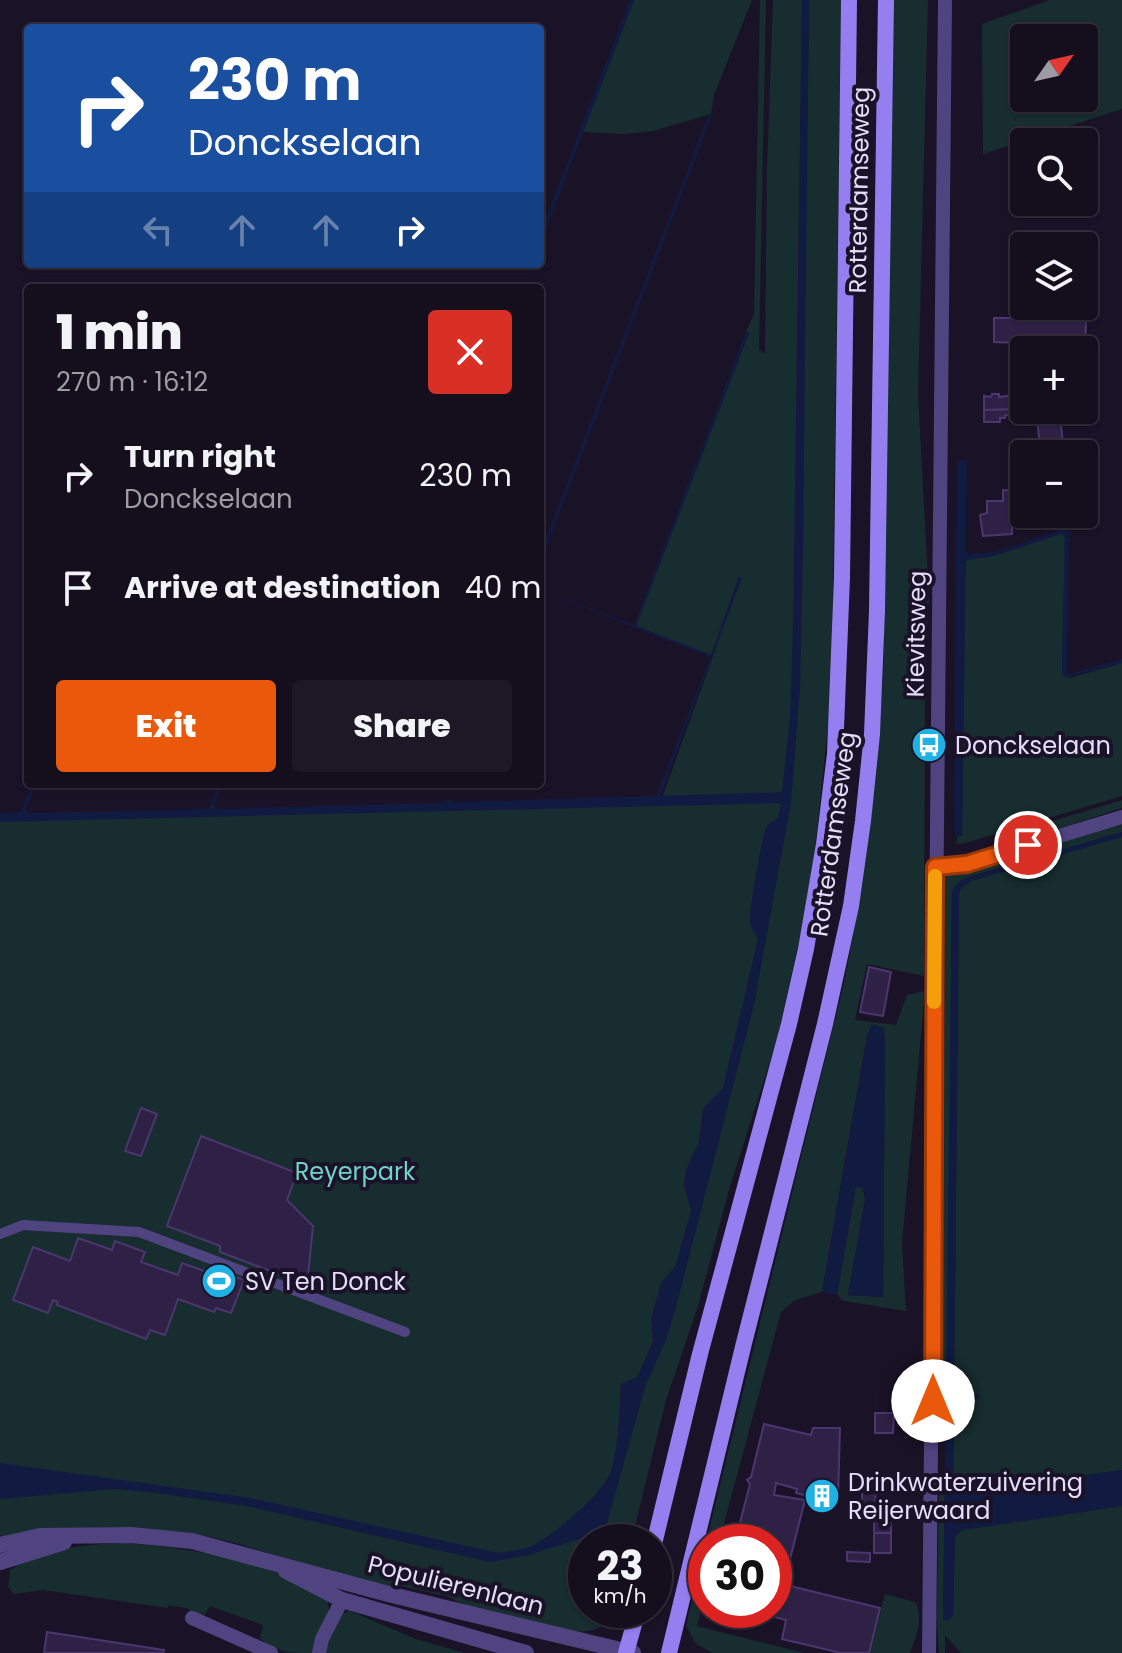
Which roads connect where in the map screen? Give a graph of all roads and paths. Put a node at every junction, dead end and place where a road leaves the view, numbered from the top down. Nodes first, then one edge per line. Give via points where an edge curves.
1 (849, 0) edge
2 (886, 0) edge
3 (945, 0) edge
4 (1122, 817) edge
5 (935, 867) junction
6 (0, 1234) edge
7 (405, 1332) dead end
8 (659, 1524) edge
9 (85, 1536) junction
10 (0, 1545) edge
11 (0, 1562) edge
12 (275, 1564) junction
13 (342, 1600) junction
14 (192, 1618) dead end
15 (634, 1628) edge
16 (629, 1652) edge
17 (271, 1653) edge
18 (319, 1653) edge
19 (526, 1653) edge
20 (669, 1653) edge
21 (929, 1653) edge

1 - 8 main road, Rotterdamseweg via 841,592 835,754 824,844 789,1024
2 - 20 main road, Rotterdamseweg via 877,611 863,821 825,1024
3 - 5 street, Kievitsweg
4 - 5 street via 967,864
5 - 21 street, Kievitsweg
6 - 7 street via 23,1225 139,1232
9 - 10 street, Populierenlaan via 40,1536
9 - 11 street, Populierenlaan
9 - 12 street, Populierenlaan via 192,1541
12 - 13 street, Populierenlaan
12 - 16 street, Populierenlaan
13 - 18 street
13 - 19 street, Populierenlaan
14 - 17 street
15 - 16 main road

